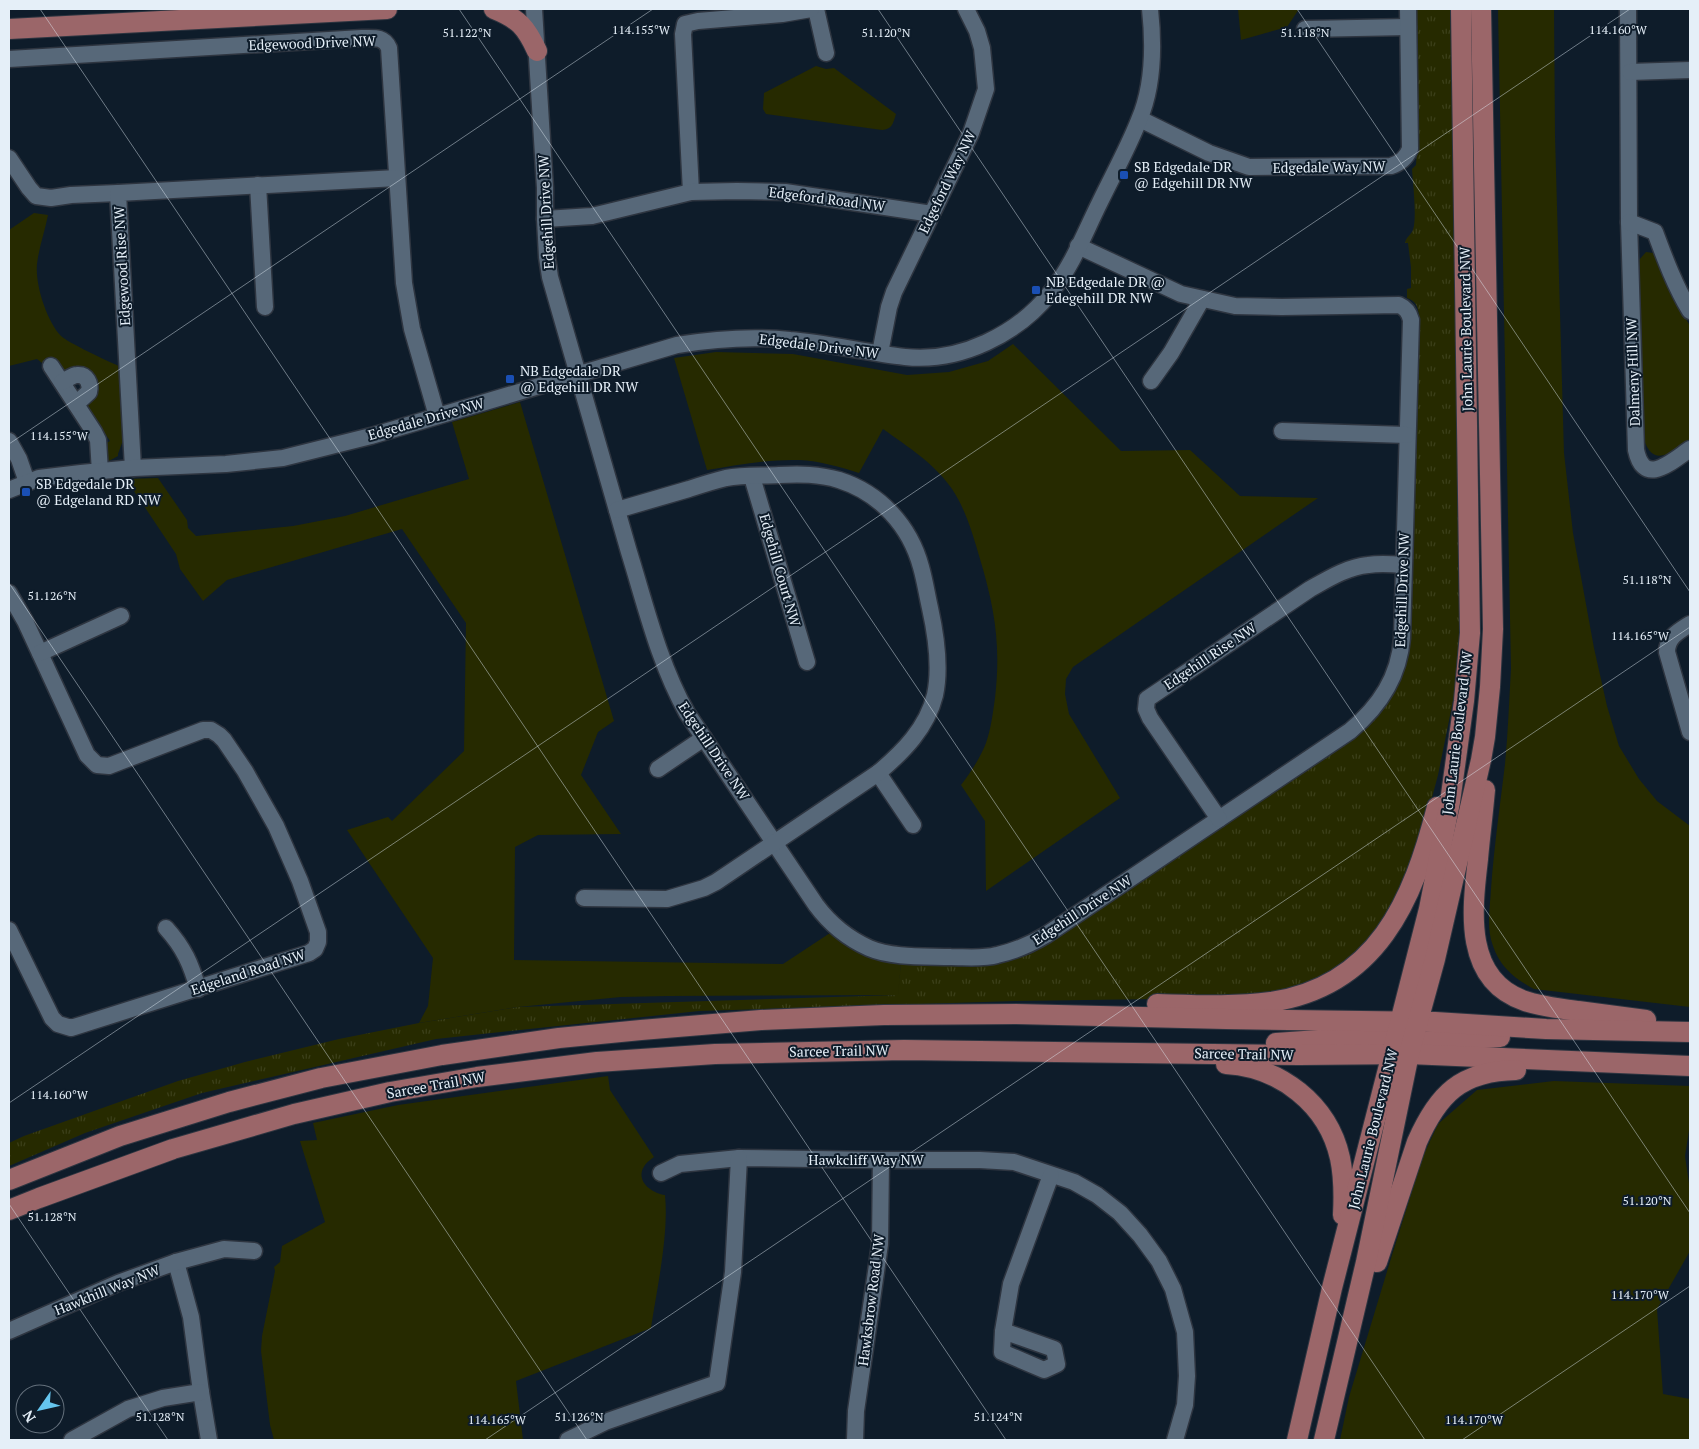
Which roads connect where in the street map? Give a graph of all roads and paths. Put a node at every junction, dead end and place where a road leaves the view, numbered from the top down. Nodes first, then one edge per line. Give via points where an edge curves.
1 (387, 9) edge
2 (494, 9) edge
3 (534, 9) edge
4 (811, 9) edge
5 (816, 9) edge
6 (966, 9) edge
7 (1150, 9) edge
8 (1408, 9) edge
9 (1461, 9) edge
10 (1482, 9) edge
11 (1628, 9) edge
12 (1408, 27) junction
13 (9, 29) edge
14 (1306, 29) dead end
15 (536, 52) junction
16 (826, 53) dead end
17 (9, 59) edge
18 (1690, 70) edge
19 (1630, 72) junction
20 (1140, 120) junction
21 (9, 158) edge
22 (397, 178) junction
23 (258, 185) junction
24 (691, 192) junction
25 (118, 193) junction
26 (932, 214) junction
27 (545, 219) junction
28 (1629, 222) junction
29 (1078, 246) junction
30 (1202, 299) junction
31 (265, 307) dead end
32 (1690, 311) edge
33 (880, 353) junction
34 (51, 366) dead end
35 (578, 375) junction
36 (1151, 381) dead end
37 (62, 382) junction
38 (76, 404) junction
39 (438, 416) junction
40 (1282, 431) dead end
41 (1407, 435) junction
42 (9, 441) edge
43 (1690, 449) edge
44 (134, 468) junction
45 (100, 472) junction
46 (752, 477) junction
47 (27, 482) junction
48 (9, 490) edge
49 (616, 510) junction
50 (1404, 565) junction
51 (9, 593) edge
52 (121, 616) dead end
53 (1690, 624) edge
54 (40, 653) junction
55 (807, 662) dead end
56 (1690, 732) edge
57 (1459, 735) junction
58 (1485, 737) junction
59 (704, 738) junction
60 (658, 769) dead end
61 (878, 773) junction
62 (1219, 819) junction
63 (913, 825) dead end
64 (775, 842) junction
65 (584, 898) dead end
66 (166, 928) dead end
67 (9, 930) edge
68 (198, 989) junction
69 (1016, 1014) junction
70 (1687, 1032) edge
71 (1405, 1039) junction
72 (1028, 1051) junction
73 (1690, 1067) edge
74 (739, 1158) junction
75 (881, 1160) junction
76 (661, 1173) dead end
77 (1051, 1175) junction
78 (9, 1180) edge
79 (9, 1210) edge
80 (254, 1251) dead end
81 (176, 1262) junction
82 (1332, 1288) junction
83 (1351, 1326) junction
84 (1003, 1331) dead end
85 (9, 1332) edge
86 (200, 1392) junction
87 (72, 1440) edge
88 (209, 1440) edge
89 (568, 1440) edge
90 (855, 1440) edge
91 (1175, 1440) edge
92 (1297, 1440) edge
93 (1324, 1440) edge

1 - 13 main road
2 - 15 main road via 522,24
3 - 15 street, Edgehill Drive NW
4 - 24 street via 685,24 682,34
5 - 16 street
6 - 26 street, Edgeford Way NW via 982,48 986,89 971,133
7 - 20 street, Edgedale Drive NW via 1153,52
8 - 12 street, Edgedale Way NW
9 - 57 main road, John Laurie Boulevard NW via 1470,633
10 - 58 main road, John Laurie Boulevard NW via 1493,629
11 - 19 street, Dalmeny Hill NW
12 - 14 street
12 - 20 street, Edgedale Way NW via 1410,149 1398,164 1249,167 1209,153
15 - 27 street, Edgehill Drive NW
17 - 22 street, Edgewood Drive NW via 352,39 382,40 389,48
18 - 19 street
19 - 28 street, Dalmeny Hill NW
20 - 29 street, Edgedale Drive NW
21 - 25 street via 36,196 51,198
22 - 23 street, Edgewood Rise NW
22 - 39 street, Edgewood Drive NW via 407,307
23 - 25 street, Edgewood Rise NW
23 - 31 street
24 - 26 street, Edgeford Road NW via 785,192
24 - 27 street, Edgeford Road NW via 592,216
25 - 44 street, Edgewood Rise NW
26 - 33 street, Edgeford Way NW via 888,308
27 - 35 street, Edgehill Drive NW via 550,277
28 - 32 street via 1655,232
28 - 43 street, Dalmeny Hill NW via 1637,456 1644,467 1658,470
29 - 30 street, Edgehill Drive NW via 1181,294
29 - 33 street, Edgedale Drive NW via 1068,269 1038,306 1011,329 985,344 930,358
30 - 36 street
30 - 41 street, Edgehill Drive NW via 1235,306 1404,307 1411,320
33 - 35 street, Edgedale Drive NW via 790,340 734,338 677,345
34 - 37 street
35 - 39 street, Edgedale Drive NW
35 - 49 street, Edgehill Drive NW
37 - 38 street
37 - 38 street via 76,375 87,379 89,392
38 - 45 street via 98,440
39 - 44 street, Edgedale Drive NW via 283,458
40 - 41 street
41 - 50 street, Edgehill Drive NW
42 - 47 street
44 - 45 street, Edgedale Drive NW
45 - 47 street, Edgedale Drive NW via 81,472
46 - 49 street via 726,478
46 - 55 street, Edgehill Court NW
46 - 61 street via 815,475 849,484 871,495 890,511 914,546 936,640 935,695 918,732
47 - 48 street, Edgedale Drive NW
49 - 59 street, Edgehill Drive NW via 673,688
50 - 62 street, Edgehill Drive NW via 1401,652 1382,699 1350,731
50 - 62 street, Edgehill Rise NW via 1367,565 1333,576 1147,699 1146,709 1150,718
51 - 54 street, Edgeland Road NW
52 - 54 street
53 - 56 street via 1667,645
54 - 68 street, Edgeland Road NW via 87,755 96,765 109,766 195,732 211,730 234,753 276,826 318,932 315,949
57 - 69 main road via 1453,740 1437,810 1416,875 1400,910 1363,959 1322,988 1272,1002 1239,1005 1043,1007
57 - 71 main road, John Laurie Boulevard NW via 1450,802
58 - 70 main road via 1488,757 1473,902 1475,940 1484,966 1511,995 1526,1001 1667,1022
58 - 71 main road, John Laurie Boulevard NW via 1444,923
59 - 60 street
59 - 64 street, Edgehill Drive NW
61 - 63 street
61 - 64 street
62 - 64 street, Edgehill Drive NW via 1030,945 995,956 977,957 901,956 870,949 850,938 821,912
64 - 65 street via 716,882 682,895 648,900
66 - 68 street via 187,957
67 - 68 street, Edgeland Road NW via 52,1018 65,1027 78,1027
69 - 71 main road, Sarcee Trail NW
69 - 78 main road, Sarcee Trail NW via 761,1020 559,1038 442,1055 320,1078 229,1102 120,1136
70 - 71 main road via 1546,1029 1528,1036 1434,1041
71 - 72 main road, Sarcee Trail NW via 1212,1046 1185,1053
71 - 73 main road, Sarcee Trail NW
71 - 82 main road, John Laurie Boulevard NW
71 - 83 main road, John Laurie Boulevard NW
72 - 79 main road, Sarcee Trail NW via 715,1054 597,1062 477,1077 390,1092 294,1114 174,1149
72 - 82 main road via 1054,1061 1238,1065 1281,1079 1296,1088 1322,1116 1340,1156 1343,1215
73 - 83 main road via 1656,1071 1490,1071 1454,1088 1438,1103 1425,1123
74 - 75 street, Hawkcliff Way NW
74 - 76 street, Hawkcliff Way NW via 680,1164
74 - 89 street via 733,1272 717,1383 605,1422
75 - 77 street, Hawkcliff Way NW via 1014,1162
75 - 90 street, Hawksbrow Road NW via 880,1244 856,1411
77 - 84 street via 1011,1284
77 - 91 street, Hawkcliff Way NW via 1082,1186 1120,1214 1159,1260 1173,1289 1185,1332 1187,1376 1185,1406
80 - 81 street via 224,1249
81 - 85 street, Hawkhill Way NW via 118,1283
81 - 86 street, Hawkhill Way NW via 191,1317
82 - 92 main road, John Laurie Boulevard NW
83 - 93 main road, John Laurie Boulevard NW
86 - 87 street via 163,1398 128,1409
86 - 88 street, Hawkhill Way NW

